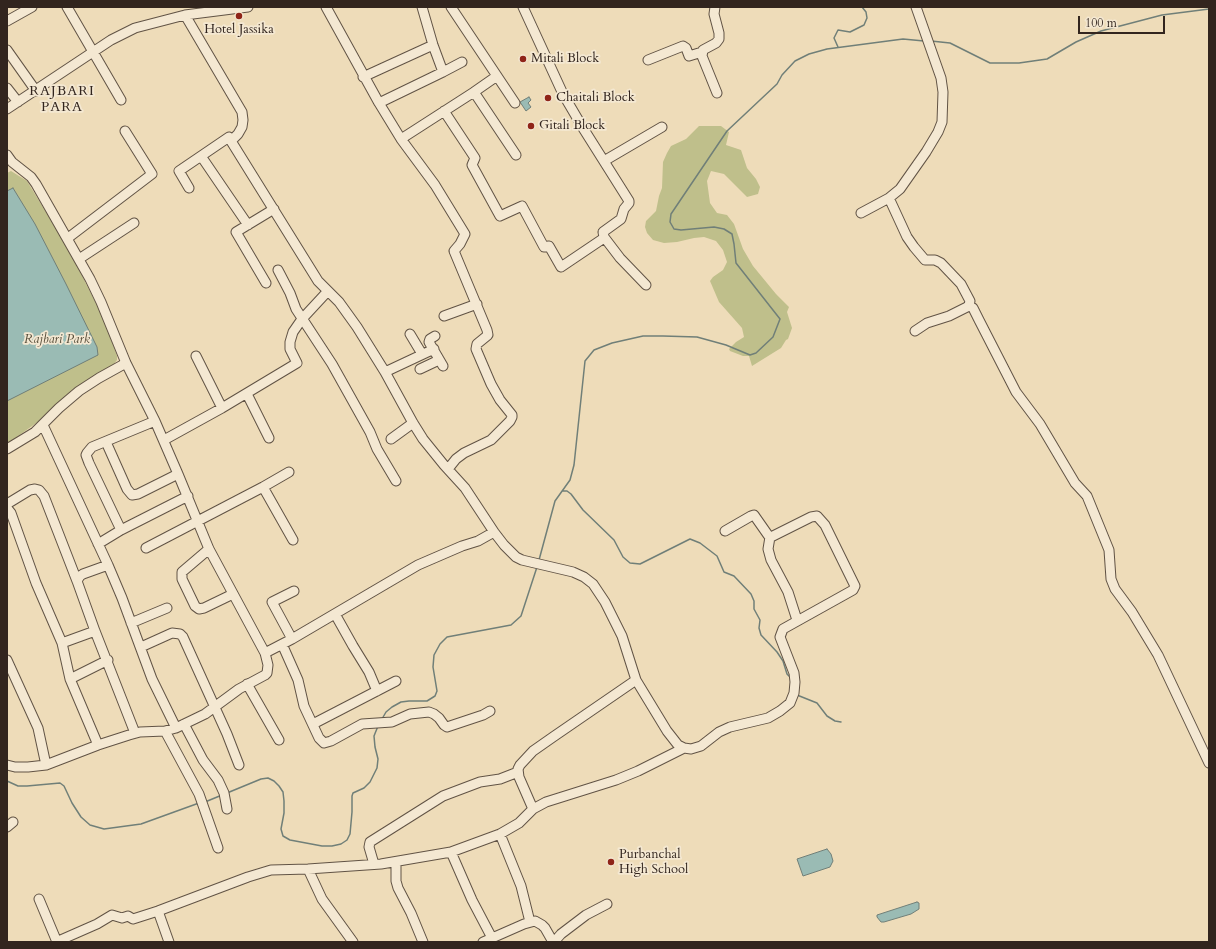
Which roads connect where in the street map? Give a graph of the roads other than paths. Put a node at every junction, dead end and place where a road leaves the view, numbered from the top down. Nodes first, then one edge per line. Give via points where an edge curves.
1 (32, 7) edge
2 (67, 7) edge
3 (248, 7) edge
4 (326, 7) edge
5 (422, 7) edge
6 (451, 7) edge
7 (523, 7) edge
8 (715, 7) edge
9 (916, 7) edge
10 (185, 15) junction
11 (7, 21) edge
12 (433, 45) junction
13 (7, 50) edge
14 (93, 52) junction
15 (702, 52) junction
16 (648, 60) dead end
17 (462, 62) dead end
18 (443, 72) junction
19 (497, 76) junction
20 (363, 77) junction
21 (7, 88) edge
22 (36, 91) junction
23 (474, 92) junction
24 (716, 93) dead end
25 (121, 100) dead end
26 (18, 102) junction
27 (379, 103) junction
28 (515, 103) dead end
29 (7, 109) edge
30 (444, 111) junction
31 (662, 127) dead end
32 (125, 131) dead end
33 (401, 139) junction
34 (231, 141) junction
35 (7, 155) edge
36 (201, 156) junction
37 (516, 156) dead end
38 (604, 161) junction
39 (190, 188) dead end
40 (889, 198) junction
41 (274, 209) junction
42 (861, 213) dead end
43 (134, 224) dead end
44 (248, 225) junction
45 (68, 238) junction
46 (604, 238) junction
47 (80, 259) junction
48 (278, 270) dead end
49 (266, 283) dead end
50 (646, 285) dead end
51 (327, 292) junction
52 (477, 304) junction
53 (969, 305) junction
54 (444, 316) dead end
55 (302, 319) junction
56 (915, 331) dead end
57 (410, 334) dead end
58 (435, 336) dead end
59 (434, 349) junction
60 (196, 356) dead end
61 (418, 356) junction
62 (126, 363) junction
63 (385, 372) junction
64 (247, 394) junction
65 (222, 408) junction
66 (155, 421) junction
67 (413, 423) junction
68 (43, 425) junction
69 (269, 438) dead end
70 (391, 439) dead end
71 (164, 440) junction
72 (106, 442) junction
73 (7, 449) edge
74 (448, 468) junction
75 (289, 472) dead end
76 (178, 474) junction
77 (396, 481) dead end
78 (262, 487) junction
79 (188, 496) junction
80 (7, 504) edge
81 (7, 508) edge
82 (198, 522) junction
83 (121, 530) junction
84 (724, 531) dead end
85 (494, 532) junction
86 (770, 537) junction
87 (293, 540) dead end
88 (98, 544) junction
89 (146, 548) dead end
90 (209, 549) junction
91 (108, 565) junction
92 (78, 581) junction
93 (294, 591) dead end
94 (233, 594) junction
95 (167, 608) dead end
96 (335, 614) junction
97 (798, 620) junction
98 (131, 623) junction
99 (96, 631) junction
100 (292, 639) junction
101 (62, 643) junction
102 (282, 644) junction
103 (141, 647) junction
104 (265, 653) junction
105 (7, 660) edge
106 (108, 660) junction
107 (70, 679) junction
108 (636, 680) junction
109 (396, 681) dead end
110 (247, 684) junction
111 (377, 691) junction
112 (215, 708) junction
113 (490, 711) dead end
114 (313, 724) junction
115 (180, 726) junction
116 (165, 731) junction
117 (135, 733) junction
118 (279, 740) dead end
119 (98, 745) junction
120 (684, 748) junction
121 (1209, 763) edge
122 (7, 765) edge
123 (46, 765) junction
124 (239, 765) dead end
125 (518, 772) junction
126 (227, 809) dead end
127 (533, 809) junction
128 (500, 834) junction
129 (218, 848) dead end
130 (451, 852) junction
131 (396, 862) junction
132 (374, 864) junction
133 (308, 869) junction
134 (39, 899) dead end
135 (607, 904) dead end
136 (158, 912) junction
137 (530, 922) junction
138 (488, 940) edge
139 (56, 942) edge
140 (170, 942) edge
141 (353, 942) edge
142 (423, 942) edge
143 (553, 942) edge

1 - 11 street
2 - 14 street
3 - 10 street
4 - 20 street
5 - 12 street
6 - 19 street
7 - 38 street via 563,94
8 - 15 street via 719,39
9 - 40 street via 941,78 942,122 907,180
10 - 14 street via 135,28
10 - 34 street via 242,112 242,127
12 - 18 street
12 - 20 street
13 - 22 street
14 - 22 street
14 - 25 street
15 - 16 street via 689,56 683,46
15 - 24 street
17 - 18 street
18 - 27 street
19 - 23 street
19 - 28 street
20 - 27 street
21 - 26 street
22 - 26 street
23 - 30 street
23 - 37 street
26 - 29 street
27 - 33 street
30 - 33 street
30 - 46 street via 475,158 472,165 500,216 522,206 544,247 548,246 561,267
31 - 38 street
32 - 45 street via 152,174
33 - 52 street via 435,185 466,234 454,251
34 - 36 street via 229,137
34 - 41 street
35 - 45 street via 31,177
36 - 39 street via 179,171
36 - 44 street
38 - 46 street via 629,203 621,219 603,232
40 - 42 street
40 - 53 street via 914,247 923,259 938,261 955,277 967,295
41 - 44 street
41 - 51 street via 308,266
43 - 47 street
44 - 49 street via 236,232
45 - 47 street
46 - 50 street
47 - 62 street
48 - 55 street
51 - 55 street
51 - 63 street via 339,302
52 - 54 street
52 - 74 street via 488,335 477,344 477,354 491,384 512,417 491,440 464,453
53 - 56 street via 927,323
53 - 121 street via 1016,392 1040,424 1074,483 1087,496 1109,550 1115,589 1158,655
55 - 64 street via 290,342 290,349 297,363
55 - 77 street via 332,364
57 - 61 street
58 - 59 street via 429,342
59 - 61 street
59 - 61 street via 441,363 422,372
60 - 65 street
61 - 63 street
62 - 66 street
62 - 68 street via 79,391
63 - 67 street
64 - 65 street
64 - 69 street
65 - 71 street
66 - 71 street
66 - 72 street
67 - 70 street
67 - 74 street
68 - 73 street
68 - 88 street
71 - 76 street
72 - 76 street via 132,495
72 - 83 street via 89,449 86,455
74 - 85 street via 465,488
75 - 78 street
76 - 79 street
78 - 82 street
78 - 87 street
79 - 82 street
79 - 83 street
80 - 92 street via 30,490 39,490 44,496
81 - 101 street
82 - 89 street
82 - 90 street
83 - 88 street
84 - 86 street via 754,515
85 - 96 street via 423,563
85 - 108 street via 511,552 522,560 577,574 593,584 622,636
86 - 97 street via 768,549 771,560 788,592
86 - 97 street via 816,516 824,525 854,582 853,590
88 - 91 street
90 - 94 street
90 - 94 street via 182,572 182,579 195,606 199,609 204,608
91 - 92 street via 83,574
91 - 98 street
92 - 99 street
93 - 100 street via 272,602
94 - 104 street
95 - 98 street
96 - 100 street
96 - 111 street via 369,672
97 - 120 street via 783,629 780,637 795,677 792,700 768,718 726,729 701,746
98 - 103 street
99 - 101 street
99 - 106 street
100 - 102 street
101 - 107 street
102 - 104 street
102 - 114 street via 298,680 302,702
103 - 112 street via 172,634 180,634
103 - 115 street via 152,679
104 - 110 street via 267,673
105 - 123 street via 38,728
106 - 107 street
106 - 117 street
107 - 119 street
108 - 120 street via 667,731 678,745
108 - 125 street via 534,751 520,765
109 - 111 street
110 - 112 street
110 - 118 street
111 - 114 street
112 - 115 street
112 - 124 street
113 - 114 street via 447,727 437,716 429,712 410,714 392,722 359,726 326,743 320,740
115 - 116 street
115 - 126 street via 212,771
116 - 117 street
116 - 129 street via 203,803
117 - 119 street
119 - 123 street
120 - 127 street via 616,780 549,801
122 - 123 street
125 - 127 street
125 - 132 street via 500,779 480,782 443,796 370,842
127 - 128 street via 519,823
128 - 130 street
128 - 137 street via 522,886
130 - 131 street
130 - 138 street
131 - 132 street
131 - 142 street via 398,888
132 - 133 street
133 - 136 street via 262,872
133 - 141 street via 322,899
134 - 139 street
135 - 143 street via 586,915
136 - 139 street via 133,919 128,916 122,918 112,915
136 - 140 street
137 - 138 street
137 - 143 street via 542,925

